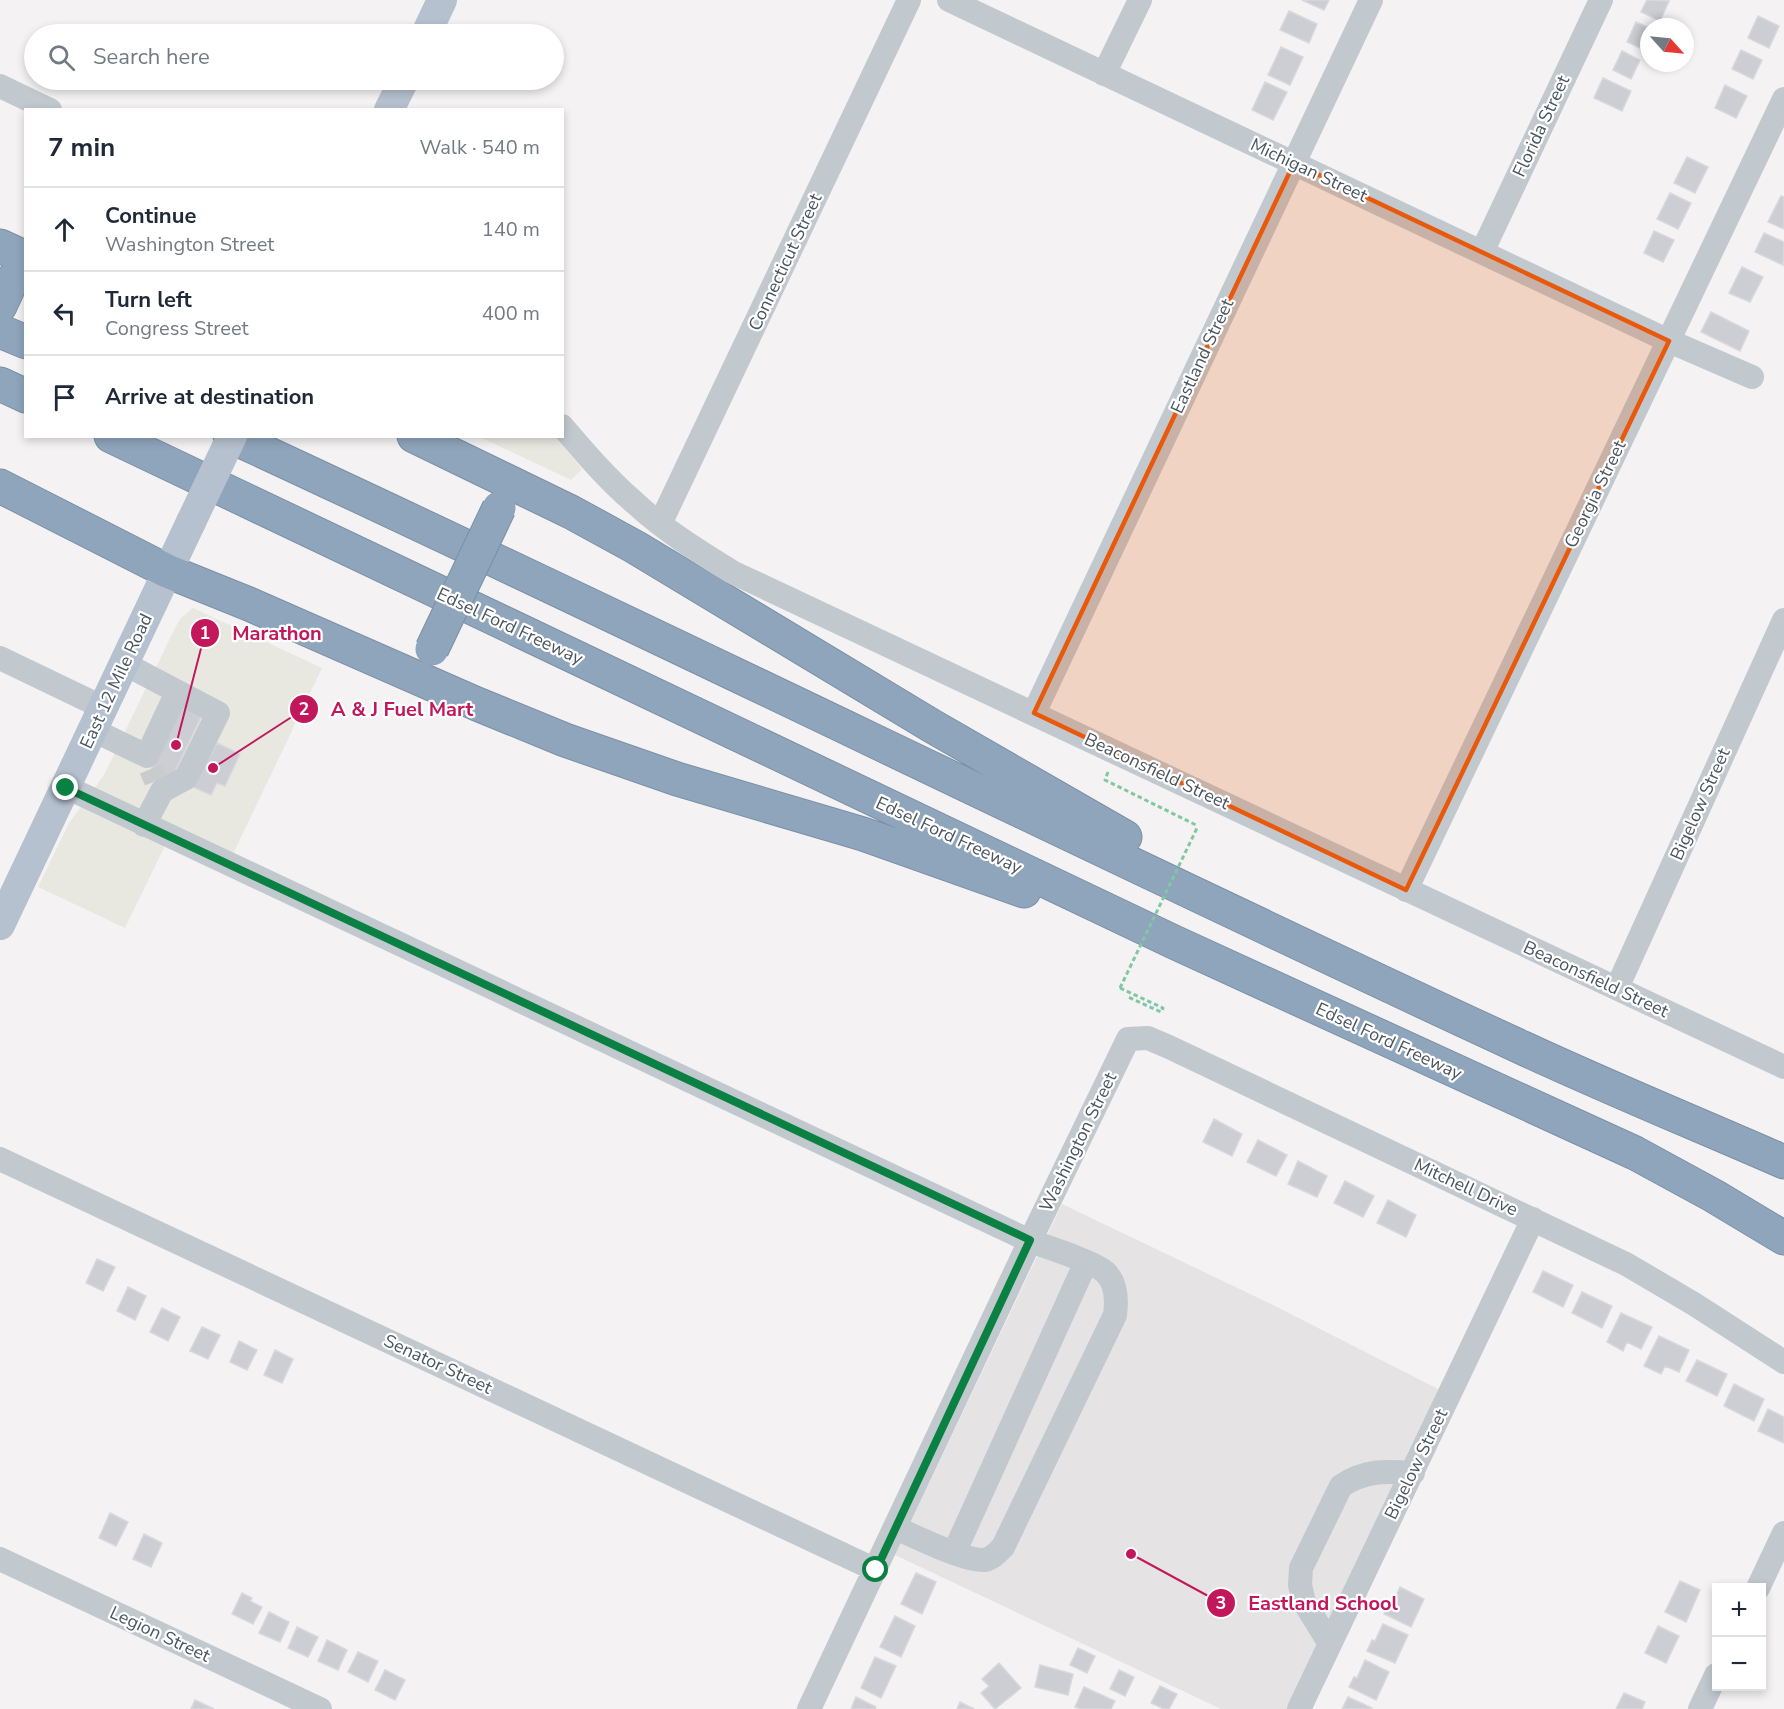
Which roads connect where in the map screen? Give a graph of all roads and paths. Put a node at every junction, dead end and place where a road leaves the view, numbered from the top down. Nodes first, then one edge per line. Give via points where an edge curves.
1 (909, 0) edge
2 (949, 0) edge
3 (1140, 0) edge
4 (1371, 0) edge
5 (1601, 0) edge
6 (436, 2) edge
7 (429, 24) edge
8 (1104, 74) junction
9 (0, 86) edge
10 (399, 90) edge
11 (1784, 99) edge
12 (46, 108) edge
13 (390, 108) edge
14 (1294, 163) junction
15 (0, 246) edge
16 (1482, 252) junction
17 (16, 279) edge
18 (0, 331) edge
19 (1669, 340) junction
20 (24, 341) edge
21 (1752, 377) dead end
22 (0, 384) edge
23 (24, 395) edge
24 (564, 428) edge
25 (115, 438) edge
26 (230, 438) edge
27 (235, 438) edge
28 (418, 438) edge
29 (493, 474) junction
30 (0, 486) edge
31 (660, 524) junction
32 (167, 571) junction
33 (1784, 620) edge
34 (0, 658) edge
35 (125, 664) junction
36 (400, 671) junction
37 (177, 692) junction
38 (1034, 713) junction
39 (98, 719) junction
40 (1118, 752) junction
41 (154, 774) junction
42 (66, 788) junction
43 (144, 825) junction
44 (1406, 890) junction
45 (0, 925) edge
46 (1176, 943) junction
47 (1617, 988) junction
48 (1128, 997) dead end
49 (1137, 1038) joint
50 (1527, 1050) junction
51 (1784, 1067) edge
52 (0, 1159) edge
53 (1784, 1162) edge
54 (1533, 1219) junction
55 (1784, 1238) edge
56 (1030, 1240) junction
57 (1086, 1262) junction
58 (1784, 1362) edge
59 (1413, 1473) junction
60 (896, 1528) junction
61 (1784, 1533) edge
62 (954, 1553) junction
63 (0, 1559) edge
64 (876, 1570) junction
65 (1760, 1583) edge
66 (1330, 1644) junction
67 (1712, 1684) edge
68 (320, 1709) edge
69 (809, 1709) edge
70 (1299, 1709) edge
71 (1700, 1709) edge

1 - 31 street, Connecticut Street
2 - 8 street, Michigan Street
3 - 8 street
4 - 14 street, Eastland Street
5 - 16 street, Florida Street
6 - 7 main road
8 - 14 street, Michigan Street
9 - 12 street
10 - 13 main road
11 - 19 street, Georgia Street
14 - 16 street, Michigan Street
14 - 38 street, Eastland Street
15 - 17 highway
16 - 19 street, Michigan Street
18 - 20 highway
19 - 21 street, Michigan Street
19 - 44 street, Georgia Street
22 - 23 highway
24 - 31 street, Beaconsfield Street via 614,483
25 - 46 highway, Edsel Ford Freeway
26 - 32 main road, East 12 Mile Road, bridge
27 - 50 highway
28 - 29 highway
29 - 36 highway, bridge via 501,491 499,508 432,648 419,664
29 - 50 highway via 635,547 1092,819 1371,956
30 - 32 highway
31 - 38 street, Beaconsfield Street via 732,572
32 - 35 main road, East 12 Mile Road
32 - 36 highway
33 - 47 street, Bigelow Street
34 - 39 street
35 - 37 street
35 - 39 main road, East 12 Mile Road
36 - 46 highway via 608,756 863,834 1100,922
37 - 41 street
37 - 41 street via 218,713 186,778
38 - 40 street, Beaconsfield Street
39 - 41 street
39 - 42 main road, East 12 Mile Road
40 - 44 street, Beaconsfield Street
40 - 48 path, bridge via 1105,780 1198,826 1120,988 1163,1008 1161,1012
41 - 43 street
42 - 43 street
42 - 45 main road, East 12 Mile Road
43 - 56 street
44 - 47 street, Beaconsfield Street
46 - 55 highway, Edsel Ford Freeway via 1635,1153
47 - 51 street, Beaconsfield Street
49 - 54 street, Mitchell Drive via 1169,1047
49 - 56 street, Washington Street via 1128,1040 1121,1051
50 - 53 highway
52 - 64 street, Senator Street
54 - 58 street, Mitchell Drive via 1635,1270
54 - 59 street, Bigelow Street
56 - 57 street
56 - 60 street, Washington Street
57 - 62 street
57 - 62 street via 1104,1271 1113,1284 1118,1299 1115,1316 1003,1547 984,1560
59 - 66 street, Bigelow Street
59 - 66 street via 1381,1470 1341,1486 1301,1568 1304,1602
60 - 62 street
60 - 64 street, Washington Street
61 - 65 street
63 - 68 street, Legion Street
64 - 69 street, Washington Street
66 - 70 street, Bigelow Street
67 - 71 street

